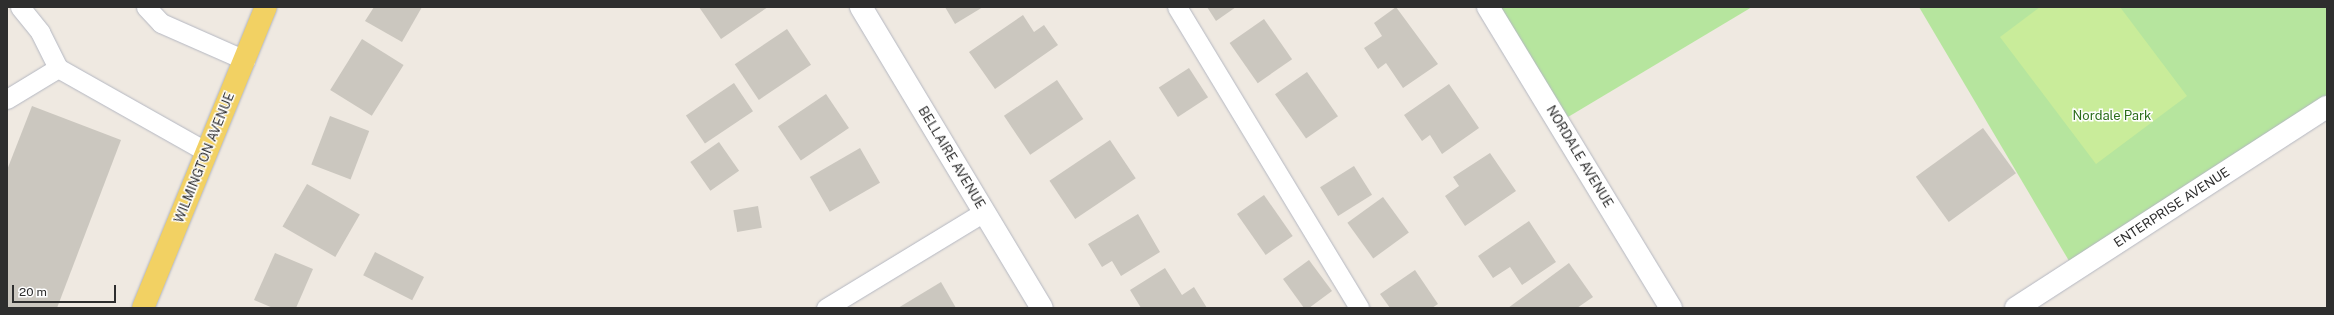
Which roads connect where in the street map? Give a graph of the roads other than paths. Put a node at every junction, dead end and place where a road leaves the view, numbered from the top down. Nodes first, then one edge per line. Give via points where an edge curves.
1 (20, 7) edge
2 (146, 7) edge
3 (266, 7) edge
4 (860, 7) edge
5 (1177, 7) edge
6 (1488, 7) edge
7 (245, 60) junction
8 (58, 68) junction
9 (7, 99) edge
10 (2327, 107) edge
11 (207, 152) junction
12 (984, 212) junction
13 (143, 308) edge
14 (826, 308) edge
15 (1042, 308) edge
16 (1359, 308) edge
17 (1671, 308) edge
18 (2016, 308) edge

1 - 8 lane via 40,32
2 - 7 lane via 161,23
3 - 7 main road, WILMINGTON AVENUE
4 - 12 street, BELLAIRE AVENUE
5 - 16 lane
6 - 17 street, NORDALE AVENUE
7 - 11 main road, WILMINGTON AVENUE
8 - 9 lane
8 - 11 lane
10 - 18 street, ENTERPRISE AVENUE
11 - 13 main road, WILMINGTON AVENUE
12 - 14 lane
12 - 15 street, BELLAIRE AVENUE

